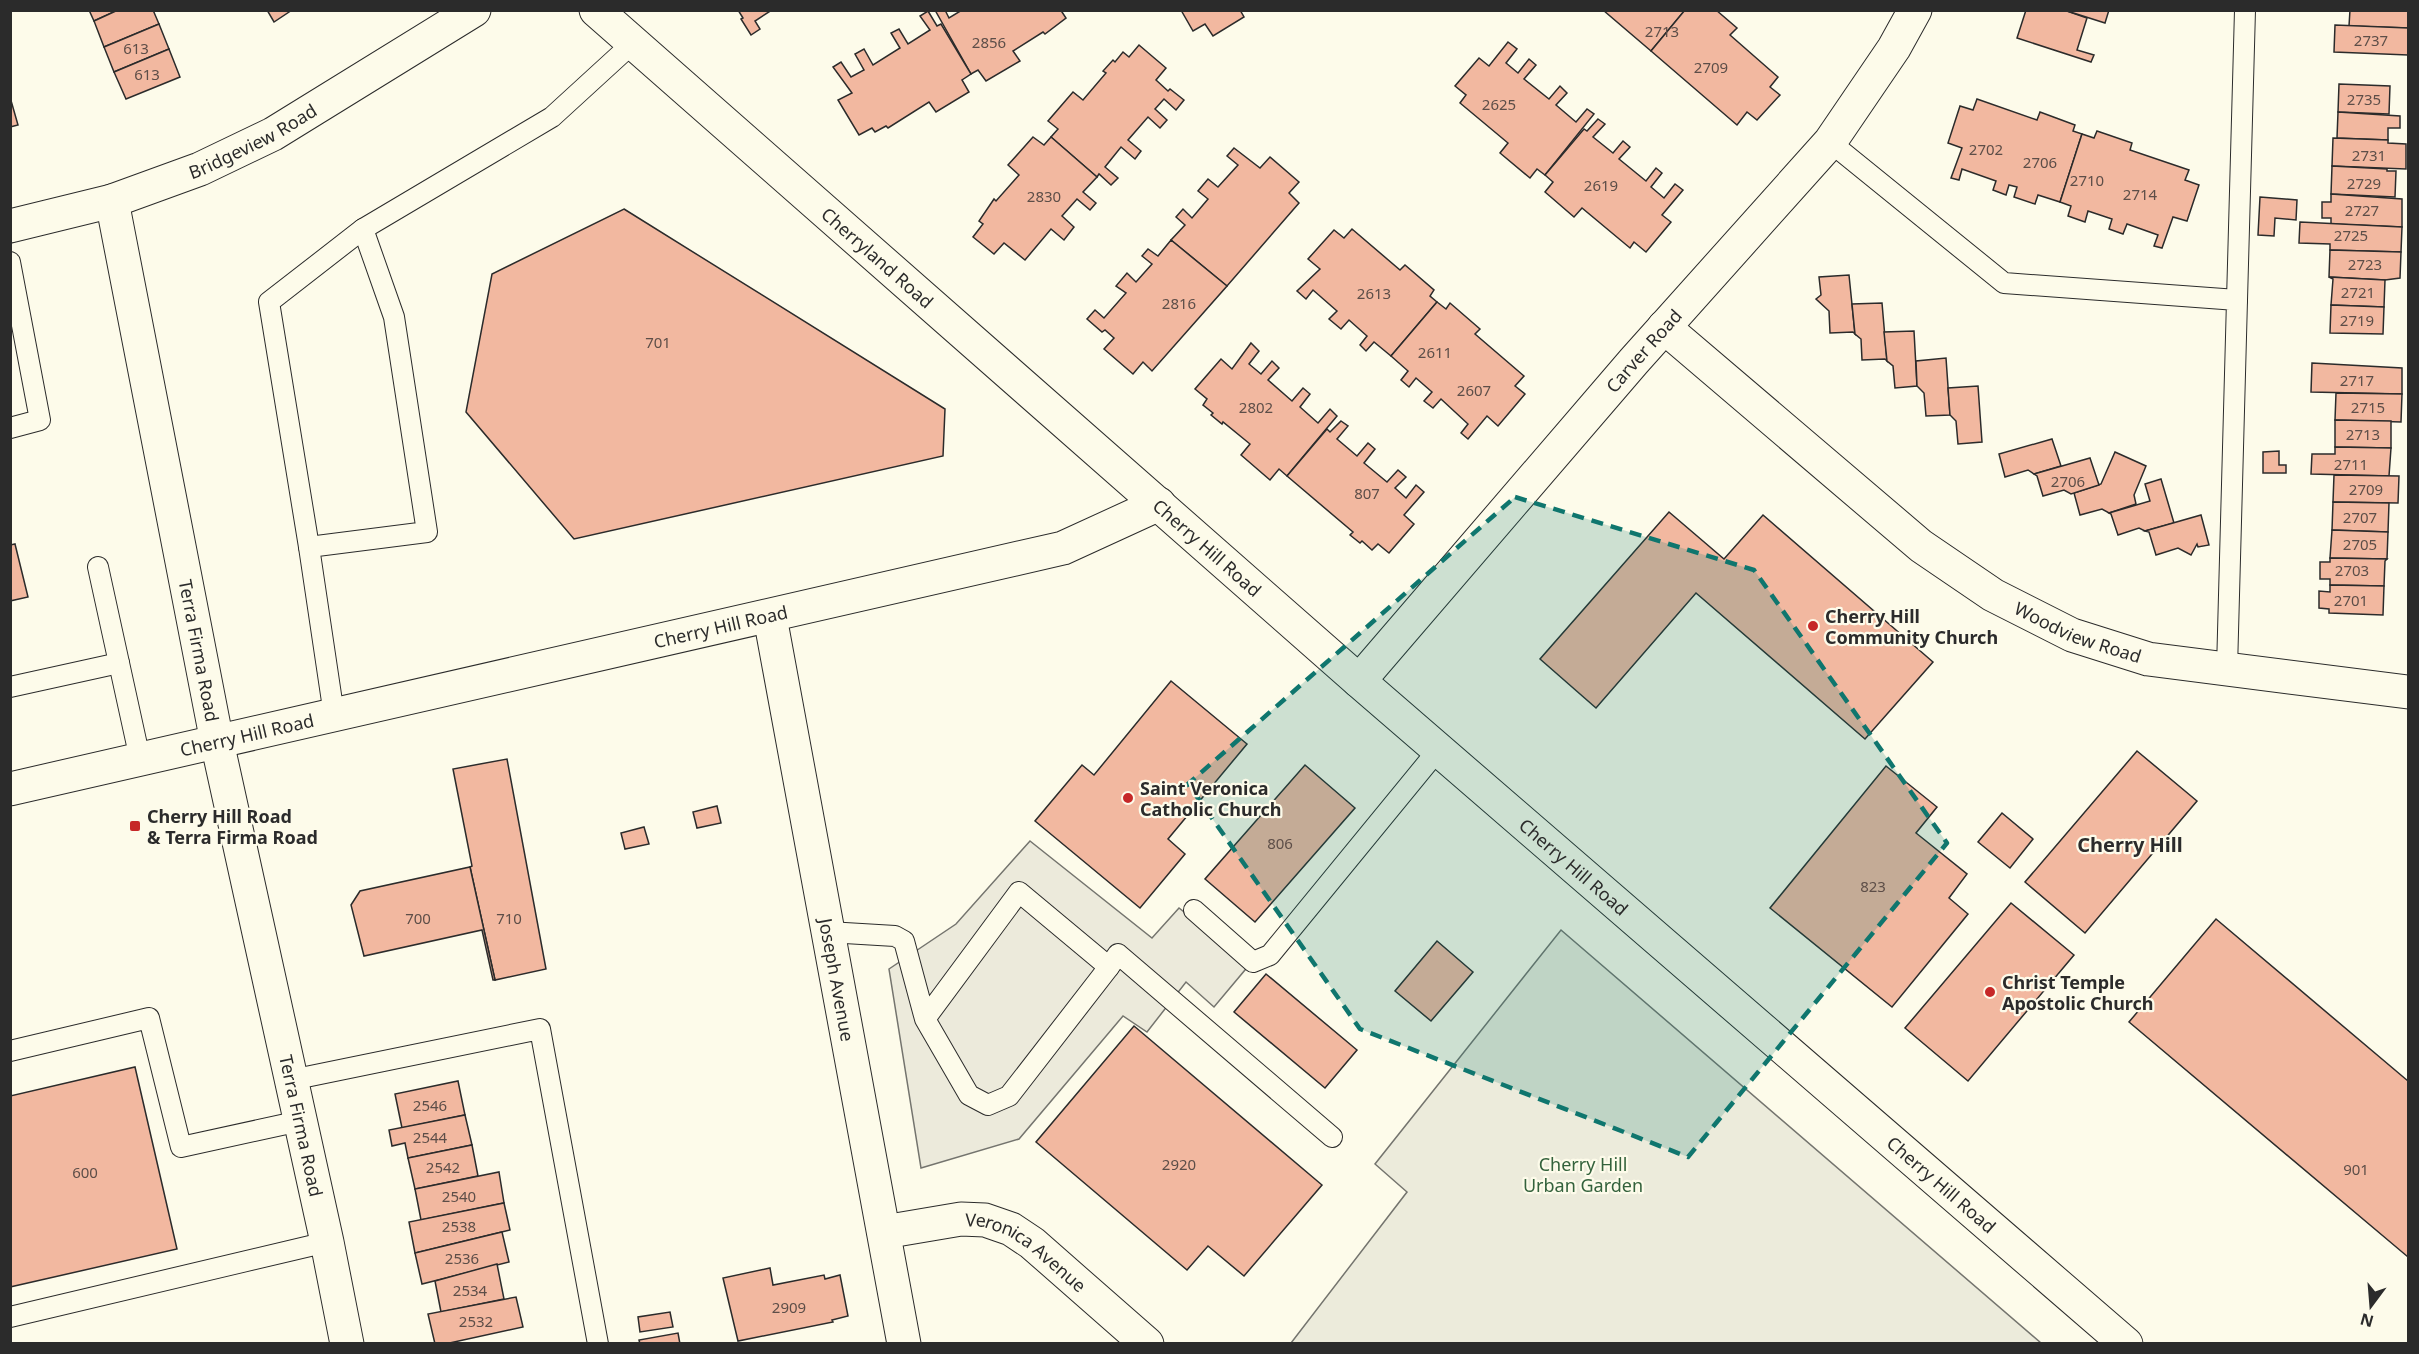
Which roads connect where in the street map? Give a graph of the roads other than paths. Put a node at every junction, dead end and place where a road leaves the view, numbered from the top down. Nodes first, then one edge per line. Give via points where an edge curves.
1 (474, 10) edge
2 (597, 10) edge
3 (1914, 10) edge
4 (2245, 10) edge
5 (634, 42) junction
6 (1830, 142) junction
7 (112, 201) junction
8 (10, 226) edge
9 (363, 230) junction
10 (10, 262) edge
11 (2237, 300) junction
12 (1664, 327) junction
13 (10, 429) edge
14 (1160, 504) junction
15 (309, 548) junction
16 (98, 567) dead end
17 (770, 617) junction
18 (119, 663) junction
19 (2227, 669) junction
20 (1359, 681) junction
21 (10, 687) edge
22 (2409, 692) edge
23 (334, 715) junction
24 (217, 742) junction
25 (1438, 750) junction
26 (140, 759) junction
27 (10, 789) edge
28 (1194, 910) dead end
29 (828, 932) junction
30 (1109, 967) junction
31 (925, 1018) junction
32 (10, 1050) edge
33 (291, 1080) junction
34 (300, 1121) junction
35 (1332, 1137) dead end
36 (884, 1232) junction
37 (327, 1242) junction
38 (10, 1317) edge
39 (347, 1344) edge
40 (598, 1344) edge
41 (904, 1344) edge
42 (1147, 1344) edge
43 (2126, 1344) edge

1 - 7 street, Bridgeview Road via 273,134 200,169
2 - 5 street, Cherryland Road
3 - 6 street, Carver Road via 1894,48
4 - 11 lane
5 - 9 lane via 552,117
5 - 14 street, Cherryland Road
6 - 11 lane via 2004,284
6 - 12 street, Carver Road
7 - 8 street, Bridgeview Road
7 - 24 street, Terra Firma Road
9 - 15 lane via 268,302
9 - 15 lane via 394,317 427,532
10 - 13 lane via 40,420
11 - 19 lane
12 - 19 street, Woodview Road via 1921,546 1993,595 2072,635 2148,659
12 - 20 street, Carver Road
14 - 17 street, Cherry Hill Road via 1063,549
14 - 20 street, Cherry Hill Road
15 - 23 lane
16 - 18 lane
17 - 23 street, Cherry Hill Road
17 - 29 street, Joseph Avenue
18 - 21 lane
18 - 26 lane
19 - 22 street, Woodview Road
20 - 25 street, Cherry Hill Road
23 - 24 street, Cherry Hill Road
24 - 26 street, Cherry Hill Road
24 - 33 street, Terra Firma Road
25 - 28 lane via 1270,955 1253,962
25 - 43 street, Cherry Hill Road
26 - 27 street, Cherry Hill Road
29 - 31 lane via 895,936 904,941
29 - 36 street, Joseph Avenue
30 - 31 lane via 1019,892
30 - 31 lane via 1009,1096 988,1105 969,1095
30 - 35 lane via 1118,954
32 - 34 lane via 149,1018 181,1147
33 - 34 street, Terra Firma Road
33 - 40 lane via 540,1029
34 - 37 street, Terra Firma Road
36 - 41 street, Joseph Avenue
36 - 42 street, Veronica Avenue via 961,1219 985,1220 1011,1229
37 - 38 lane
37 - 39 street, Terra Firma Road

